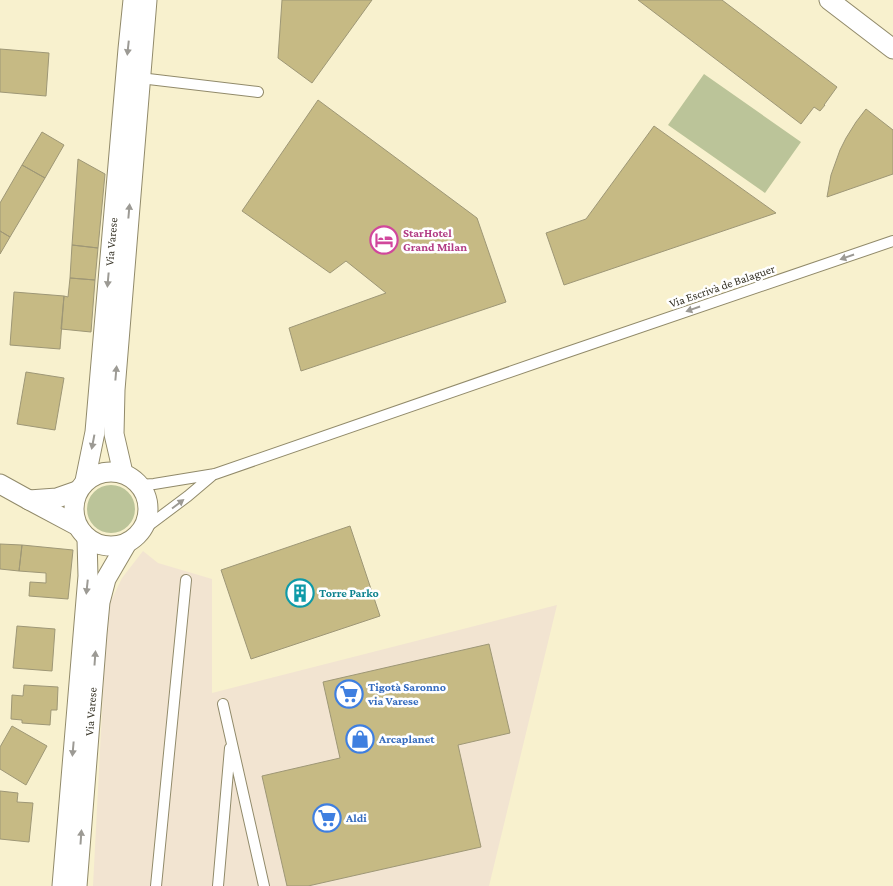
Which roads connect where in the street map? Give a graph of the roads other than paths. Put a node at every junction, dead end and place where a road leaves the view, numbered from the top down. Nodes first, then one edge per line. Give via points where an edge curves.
1 (133, 0) edge
2 (147, 0) edge
3 (829, 0) edge
4 (893, 49) edge
5 (140, 78) junction
6 (258, 92) dead end
7 (893, 241) edge
8 (123, 474) junction
9 (215, 474) junction
10 (0, 484) edge
11 (139, 485) junction
12 (81, 486) junction
13 (29, 500) junction
14 (82, 532) junction
15 (134, 538) junction
16 (186, 580) dead end
17 (223, 704) dead end
18 (231, 737) junction
19 (62, 886) edge
20 (77, 886) edge
21 (156, 886) edge
22 (218, 886) edge
23 (264, 886) edge

1 -> 12 street, Via Varese via 95,432
2 - 5 street, Via Varese
3 - 4 street
5 - 6 lane
8 -> 5 street, Via Varese via 114,434 115,390
7 -> 9 lane, Via Escrivà de Balaguer
8 - 11 street
8 - 12 street via 99,473
9 - 11 lane
15 -> 9 lane
10 - 13 street
11 - 15 street via 148,510 145,525
12 - 13 street via 58,498
12 - 14 street via 73,507
13 - 14 street
14 - 15 street via 93,542 105,546 116,546
14 -> 19 street, Via Varese via 88,576
20 -> 15 street, Via Varese via 100,602 106,579
16 - 21 lane
17 - 18 lane
18 - 22 lane
18 - 23 lane

